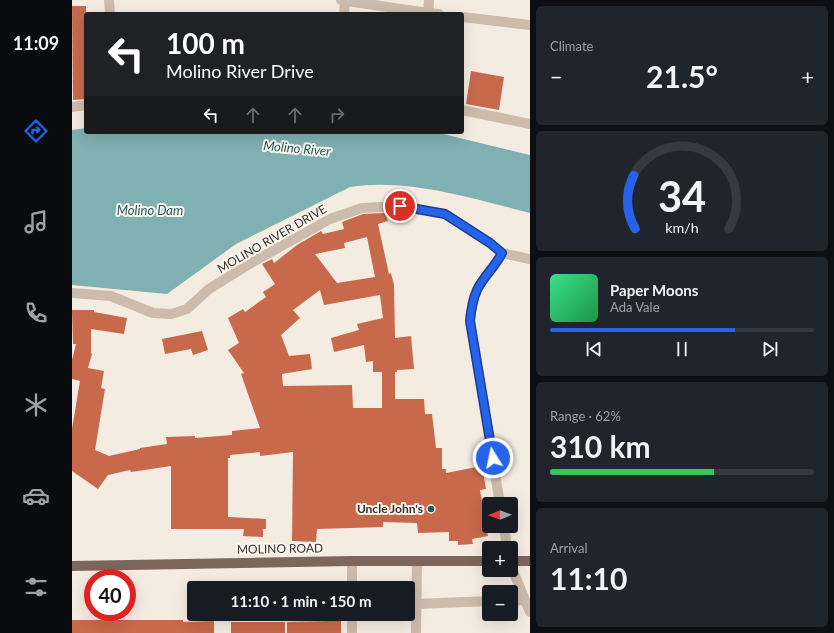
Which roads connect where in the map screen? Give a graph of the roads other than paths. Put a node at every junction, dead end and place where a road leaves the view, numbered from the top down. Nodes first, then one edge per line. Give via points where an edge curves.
1 (109, 0) edge
2 (341, 0) edge
3 (345, 0) edge
4 (429, 0) edge
5 (110, 12) edge
6 (344, 12) edge
7 (428, 12) joint
8 (464, 17) edge
9 (530, 25) edge
10 (84, 105) edge
11 (72, 107) edge
12 (464, 110) edge
13 (530, 124) edge
14 (502, 253) junction
15 (530, 259) edge
16 (72, 293) edge
17 (499, 497) edge
18 (352, 561) junction
19 (417, 561) junction
20 (482, 561) edge
21 (518, 561) edge
22 (530, 561) edge
23 (72, 566) edge
24 (515, 577) edge
25 (352, 581) edge
26 (518, 600) edge
27 (524, 600) junction
28 (482, 602) edge
29 (417, 604) junction
30 (530, 612) edge
31 (352, 621) edge
32 (352, 633) edge
33 (416, 633) edge

1 - 5 street
2 - 3 street
3 - 6 street
3 - 7 street
4 - 7 street
8 - 9 street
10 - 11 street
12 - 13 street
14 - 15 street, MOLINO RIVER DRIVE
14 - 16 street, MOLINO RIVER DRIVE via 445,214 400,206 362,208 330,219 251,263 210,289 187,309 171,314 153,312 111,296
14 - 17 street via 478,289 471,305 470,321
18 - 19 main road, MOLINO ROAD
18 - 23 main road, MOLINO ROAD
18 - 25 street
19 - 20 main road, MOLINO ROAD
19 - 29 street
21 - 22 main road
24 - 27 street
26 - 27 street
27 - 30 street
28 - 29 street
29 - 33 street
31 - 32 street

